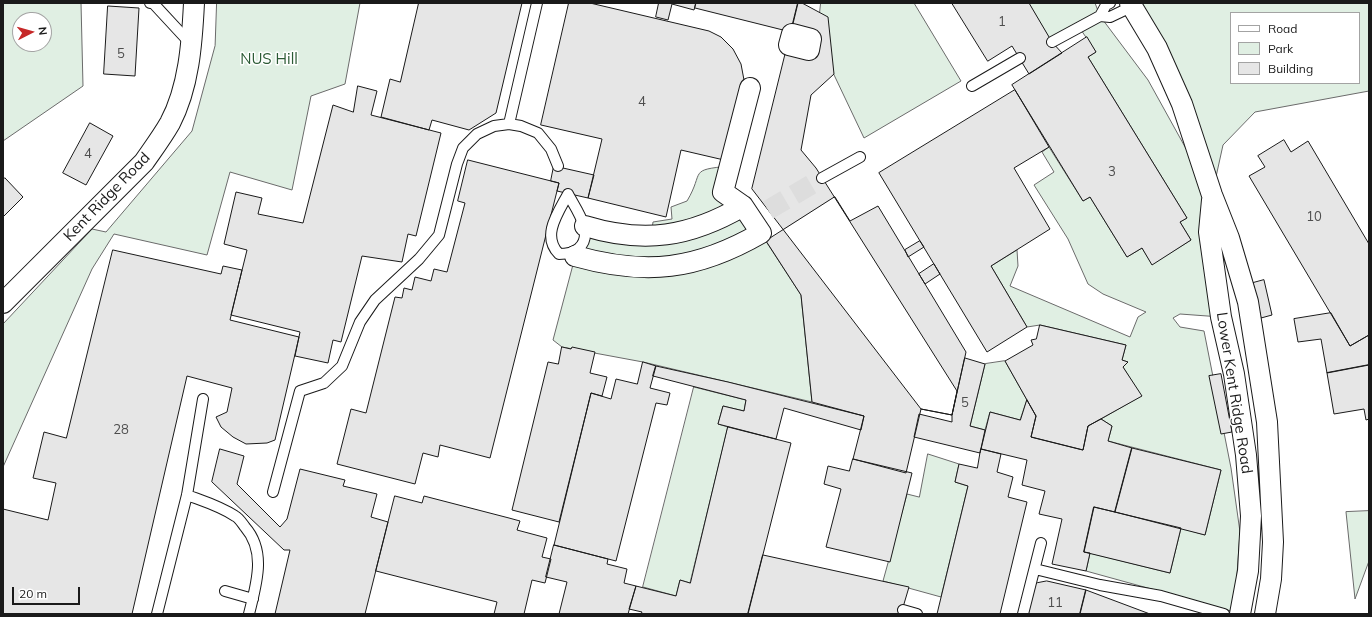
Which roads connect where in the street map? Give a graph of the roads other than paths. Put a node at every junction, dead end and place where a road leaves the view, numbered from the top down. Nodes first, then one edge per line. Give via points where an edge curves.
1 (150, 3) edge
2 (153, 3) edge
3 (194, 3) edge
4 (537, 3) edge
5 (1110, 3) edge
6 (1131, 5) edge
7 (1100, 16) junction
8 (1052, 42) dead end
9 (192, 45) junction
10 (1020, 58) dead end
11 (972, 86) dead end
12 (750, 88) dead end
13 (509, 124) junction
14 (860, 157) dead end
15 (558, 166) dead end
16 (822, 178) tunnel mouth
17 (1212, 195) junction
18 (743, 206) junction
19 (688, 231) junction
20 (585, 232) junction
21 (628, 235) junction
22 (575, 256) dead end
23 (692, 263) junction
24 (622, 267) junction
25 (3, 303) edge
26 (203, 399) dead end
27 (273, 492) dead end
28 (187, 495) junction
29 (1041, 543) dead end
30 (1035, 568) junction
31 (225, 591) dead end
32 (253, 599) junction
33 (903, 610) dead end
34 (157, 614) edge
35 (249, 614) edge
36 (917, 614) edge
37 (1023, 614) edge
38 (1224, 614) edge
39 (1240, 614) edge
40 (1265, 614) edge

1 - 2 lane
2 - 9 lane
3 - 9 street, Kent Ridge Road
4 - 13 lane
5 - 7 lane
6 - 7 lane via 1110,17
6 - 17 street, Lower Kent Ridge Road via 1157,48 1182,104
7 - 8 lane
9 - 25 street, Kent Ridge Road via 183,85 170,122 144,162
10 - 11 lane
12 - 18 street via 723,192
13 - 15 lane via 538,133 551,149
13 - 27 lane via 494,126 477,134 463,148 439,235 414,264 375,300 360,322 342,366 324,383 300,391
14 - 16 lane
17 - 39 street, Lower Kent Ridge Road via 1209,232 1246,455 1251,516 1248,572
17 - 40 street, Lower Kent Ridge Road via 1229,238 1248,302 1267,422 1273,542 1271,579
18 - 19 street via 721,219
18 - 23 street via 761,233 734,249
19 - 21 street via 671,235
19 - 23 street
20 - 20 lane via 568,194 556,216 550,238 553,247 559,254 573,252 581,246
20 - 21 street
21 - 24 street
22 - 24 street
23 - 24 street via 665,267
26 - 28 lane
28 - 32 lane via 218,506 236,516 251,534 258,557 258,580
28 - 34 lane
29 - 30 lane
30 - 37 lane
30 - 38 lane via 1100,585 1162,596
31 - 32 lane
32 - 35 lane
33 - 36 lane

